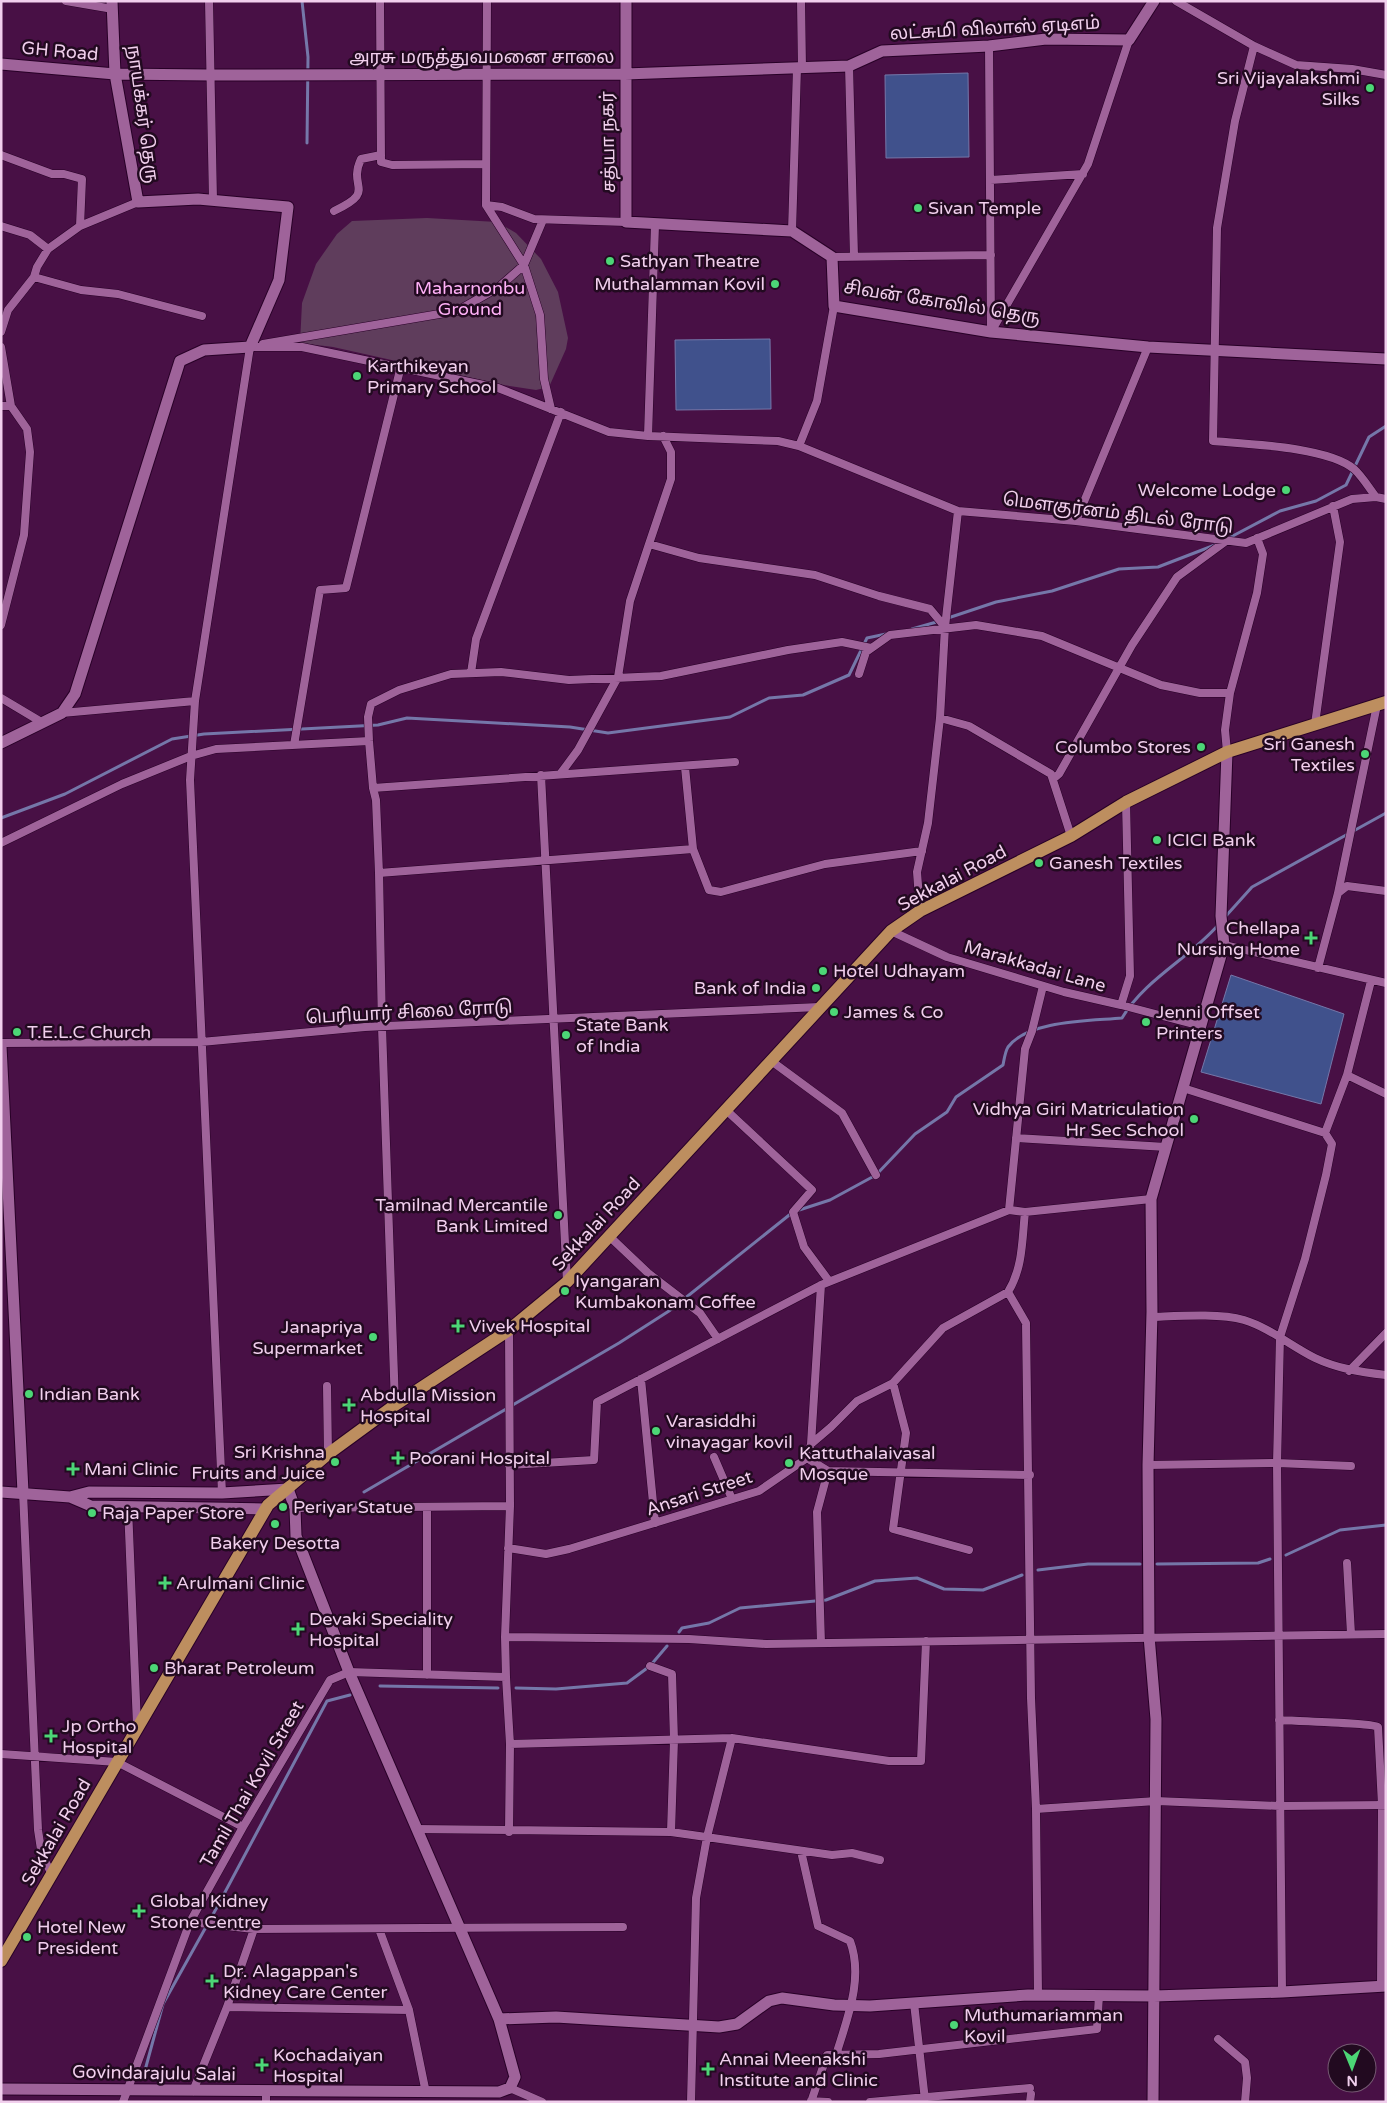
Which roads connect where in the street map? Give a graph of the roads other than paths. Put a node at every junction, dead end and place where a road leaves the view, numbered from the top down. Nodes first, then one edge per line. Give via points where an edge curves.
1 (66, 1) edge
2 (209, 1) edge
3 (380, 1) edge
4 (487, 1) edge
5 (626, 1) edge
6 (801, 1) edge
7 (1154, 1) edge
8 (1176, 1) edge
9 (113, 5) edge
10 (1129, 40) junction
11 (989, 46) junction
12 (1254, 46) junction
13 (1, 64) edge
14 (849, 66) junction
15 (799, 68) junction
16 (116, 74) junction
17 (380, 74) junction
18 (485, 74) junction
19 (625, 74) junction
20 (210, 75) junction
21 (1386, 75) edge
22 (380, 155) junction
23 (1, 156) edge
24 (486, 164) junction
25 (1083, 174) junction
26 (990, 180) junction
27 (213, 200) junction
28 (138, 202) junction
29 (486, 205) junction
30 (334, 211) dead end
31 (543, 220) junction
32 (626, 222) junction
33 (655, 225) junction
34 (1, 226) edge
35 (80, 226) junction
36 (792, 231) junction
37 (48, 249) junction
38 (991, 255) junction
39 (854, 256) junction
40 (832, 257) junction
41 (524, 264) junction
42 (34, 277) junction
43 (834, 306) junction
44 (202, 316) dead end
45 (1, 332) edge
46 (991, 332) junction
47 (1, 346) edge
48 (250, 347) junction
49 (1148, 347) junction
50 (1213, 351) junction
51 (1386, 359) edge
52 (401, 366) junction
53 (1, 406) edge
54 (11, 406) junction
55 (551, 408) junction
56 (561, 412) junction
57 (648, 436) junction
58 (663, 436) junction
59 (799, 446) junction
60 (1376, 497) junction
61 (1386, 499) edge
62 (1333, 506) junction
63 (958, 511) junction
64 (1076, 521) junction
65 (1258, 538) junction
66 (1226, 541) junction
67 (649, 544) junction
68 (1, 625) edge
69 (945, 627) junction
70 (871, 648) junction
71 (1120, 668) junction
72 (471, 673) junction
73 (859, 674) dead end
74 (618, 677) junction
75 (1230, 693) junction
76 (1, 698) edge
77 (195, 702) junction
78 (1382, 704) edge
79 (62, 713) junction
80 (940, 718) junction
81 (43, 723) junction
82 (1315, 724) junction
83 (369, 739) junction
84 (1, 743) edge
85 (294, 745) junction
86 (1226, 752) junction
87 (191, 756) junction
88 (735, 762) dead end
89 (684, 767) junction
90 (561, 773) junction
91 (541, 775) junction
92 (1053, 778) junction
93 (373, 788) junction
94 (1126, 802) junction
95 (1071, 836) junction
96 (1, 843) edge
97 (693, 849) junction
98 (922, 851) junction
99 (545, 859) junction
100 (379, 873) junction
101 (1386, 891) edge
102 (1338, 892) junction
103 (920, 911) junction
104 (891, 931) junction
105 (1224, 945) junction
106 (1318, 968) junction
107 (1372, 981) junction
108 (1386, 983) edge
109 (1043, 986) junction
110 (1121, 1005) junction
111 (819, 1007) junction
112 (555, 1020) junction
113 (1201, 1026) junction
114 (382, 1027) junction
115 (201, 1042) junction
116 (1, 1045) edge
117 (770, 1060) junction
118 (1347, 1075) junction
119 (1183, 1088) junction
120 (1386, 1094) edge
121 (726, 1109) junction
122 (1325, 1133) junction
123 (1016, 1138) junction
124 (1166, 1147) junction
125 (876, 1175) dead end
126 (1151, 1199) junction
127 (1009, 1210) junction
128 (1025, 1212) junction
129 (609, 1236) junction
130 (829, 1281) junction
131 (567, 1282) junction
132 (821, 1285) junction
133 (1008, 1292) junction
134 (1152, 1317) junction
135 (509, 1330) junction
136 (1386, 1333) edge
137 (1280, 1337) junction
138 (718, 1339) junction
139 (1349, 1371) junction
140 (1386, 1375) edge
141 (640, 1379) junction
142 (893, 1383) junction
143 (327, 1386) dead end
144 (395, 1405) junction
145 (811, 1444) junction
146 (328, 1454) junction
147 (714, 1457) dead end
148 (807, 1458) junction
149 (1277, 1463) junction
150 (510, 1465) junction
151 (1148, 1465) junction
152 (1351, 1466) dead end
153 (828, 1471) junction
154 (899, 1472) junction
155 (1029, 1475) junction
156 (288, 1489) junction
157 (1, 1492) edge
158 (23, 1492) junction
159 (222, 1493) junction
160 (70, 1497) junction
161 (732, 1499) junction
162 (510, 1506) junction
163 (128, 1507) junction
164 (428, 1507) junction
165 (295, 1508) junction
166 (266, 1509) junction
167 (656, 1523) junction
168 (508, 1548) junction
169 (969, 1550) dead end
170 (1347, 1563) dead end
171 (1351, 1634) junction
172 (1386, 1634) edge
173 (1149, 1636) junction
174 (1279, 1636) junction
175 (505, 1637) junction
176 (1031, 1640) junction
177 (926, 1641) junction
178 (821, 1643) junction
179 (650, 1666) dead end
180 (349, 1672) junction
181 (427, 1675) junction
182 (506, 1678) junction
183 (1279, 1720) junction
184 (137, 1729) junction
185 (732, 1738) junction
186 (674, 1740) junction
187 (510, 1744) junction
188 (1, 1754) edge
189 (33, 1755) junction
190 (118, 1762) junction
191 (1156, 1801) junction
192 (1384, 1805) edge
193 (1280, 1806) junction
194 (1036, 1809) junction
195 (243, 1827) junction
196 (416, 1829) junction
197 (509, 1832) junction
198 (671, 1832) junction
199 (707, 1837) junction
200 (801, 1851) junction
201 (880, 1860) dead end
202 (52, 1874) junction
203 (190, 1922) junction
204 (623, 1927) dead end
205 (458, 1928) junction
206 (254, 1929) junction
207 (379, 1929) junction
208 (1, 1961) edge
209 (1383, 1986) edge
210 (1282, 1992) junction
211 (1038, 1995) junction
212 (1099, 1995) junction
213 (1154, 1996) junction
214 (914, 2003) junction
215 (852, 2005) junction
216 (227, 2007) junction
217 (409, 2010) junction
218 (499, 2019) junction
219 (691, 2026) junction
220 (1218, 2039) dead end
221 (920, 2050) junction
222 (836, 2055) junction
223 (510, 2088) junction
224 (1, 2089) edge
225 (126, 2090) junction
226 (193, 2091) junction
227 (426, 2092) junction
228 (1030, 2095) edge
229 (266, 2096) edge
230 (925, 2099) edge
231 (811, 2101) edge
232 (123, 2102) edge
233 (542, 2102) edge
234 (690, 2102) edge
235 (828, 2102) edge
236 (870, 2102) edge
237 (1154, 2102) edge
238 (1245, 2102) edge

1 - 9 street
2 - 20 street
3 - 17 street
4 - 18 street
5 - 19 street, சத்யா நகர்
6 - 15 street
7 - 10 street
8 - 12 street
9 - 16 street, நாயக்கர் தெரு
10 - 11 street, லட்சுமி விலாஸ் ஏடிஎம் via 1046,39
10 - 25 street
11 - 14 street, லட்சுமி விலாஸ் ஏடிஎம் via 882,51
11 - 26 street
12 - 21 street via 1296,65
12 - 50 street via 1234,121 1217,228
13 - 16 street, GH Road
14 - 15 street, அரசு மருத்துவமனை சாலை
14 - 39 street
15 - 19 street, அரசு மருத்துவமனை சாலை
15 - 36 street
16 - 20 street, அரசு மருத்துவமனை சாலை
16 - 28 street, நாயக்கர் தெரு
17 - 18 street, அரசு மருத்துவமனை சாலை
17 - 20 street, அரசு மருத்துவமனை சாலை
17 - 22 street
18 - 19 street, அரசு மருத்துவமனை சாலை
18 - 24 street
19 - 32 street, சத்யா நகர்
20 - 27 street
22 - 24 street via 381,162 392,166
22 - 30 street via 361,159 357,167 358,196
23 - 35 street via 52,174 82,179
24 - 29 street
25 - 26 street
25 - 46 street
26 - 38 street
27 - 28 street
27 - 48 street via 288,208 279,280
28 - 35 street
29 - 31 street, சிவன் கோவில் தெரு
29 - 41 street
31 - 32 street, சிவன் கோவில் தெரு
31 - 41 street
32 - 33 street, சிவன் கோவில் தெரு
33 - 36 street, சிவன் கோவில் தெரு
33 - 57 street
34 - 37 street via 30,235
35 - 37 street
36 - 40 street, சிவன் கோவில் தெரு
37 - 42 street
38 - 39 street
38 - 46 street
39 - 40 street
40 - 43 street, சிவன் கோவில் தெரு
41 - 48 street via 499,287 457,311
41 - 55 street via 540,316 544,379
42 - 44 street
42 - 45 street via 8,310
43 - 46 street, சிவன் கோவில் தெரு
43 - 59 street via 817,401
46 - 49 street, சிவன் கோவில் தெரு
47 - 54 street
48 - 52 street, மௌகுர்னம் திடல் ரோடு via 302,347
48 - 77 street
48 - 79 street via 204,350 180,361 76,694
49 - 50 street, சிவன் கோவில் தெரு
49 - 64 street
50 - 51 street, சிவன் கோவில் தெரு
50 - 60 street via 1213,441 1273,446 1333,458 1354,469
52 - 55 street, மௌகுர்னம் திடல் ரோடு via 498,388
52 - 85 street via 346,588 320,590
53 - 54 street
54 - 68 street via 27,429 30,452 24,535
55 - 56 street, மௌகுர்னம் திடல் ரோடு
56 - 57 street, மௌகுர்னம் திடல் ரோடு via 609,432
56 - 72 street via 476,639
57 - 58 street, மௌகுர்னம் திடல் ரோடு
58 - 59 street, மௌகுர்னம் திடல் ரோடு via 778,441
58 - 67 street via 671,452 671,479
59 - 63 street, மௌகுர்னம் திடல் ரோடு
60 - 61 street, மௌகுர்னம் திடல் ரோடு
60 - 62 street, மௌகுர்னம் திடல் ரோடு via 1352,498
62 - 65 street, மௌகுர்னம் திடல் ரோடு
62 - 82 street via 1340,542
63 - 64 street, மௌகுர்னம் திடல் ரோடு
63 - 69 street
64 - 66 street, மௌகுர்னம் திடல் ரோடு
65 - 66 street, மௌகுர்னம் திடல் ரோடு via 1246,543
65 - 75 street via 1263,554 1258,593
66 - 71 street via 1177,577
67 - 69 street via 699,558 815,575 879,596 930,608
67 - 74 street via 630,601
69 - 70 street via 890,635
69 - 71 street via 976,625 1042,636
69 - 80 street
70 - 73 street via 866,652
70 - 74 street via 842,642 661,676
71 - 75 street via 1161,685
71 - 92 street via 1059,774
72 - 74 street via 501,672 569,680
72 - 83 street via 450,674 398,690 371,704
74 - 90 street via 578,750
75 - 86 street
76 - 81 street
77 - 79 street
77 - 87 street
78 - 82 main road, Sekkalai Road
78 - 102 street
79 - 81 street
80 - 92 street via 969,726
80 - 98 street
81 - 84 street
82 - 86 main road, Sekkalai Road
83 - 85 street
83 - 93 street
85 - 87 street via 216,749
86 - 94 main road, Sekkalai Road
86 - 105 street via 1221,916
87 - 96 street via 122,784
87 - 115 street
88 - 89 street
89 - 90 street
89 - 97 street
90 - 91 street
91 - 93 street
91 - 99 street
92 - 95 street
93 - 100 street
94 - 95 main road, Sekkalai Road
94 - 110 street, Marakkadai Lane via 1130,976
95 - 103 main road, Sekkalai Road
97 - 98 street via 709,890 721,892 825,864
97 - 99 street
98 - 103 street via 917,872
99 - 100 street
99 - 112 street
100 - 114 street
101 - 102 street via 1347,886
102 - 106 street
103 - 104 main road, Sekkalai Road
104 - 109 street, Marakkadai Lane via 948,957
104 - 111 main road, Sekkalai Road
105 - 106 street
105 - 113 street
106 - 107 street
107 - 108 street
107 - 118 street
109 - 110 street, Marakkadai Lane
109 - 123 street via 1025,1049
110 - 113 street
111 - 112 street, பெரியார் சிலை ரோடு
111 - 117 main road, Sekkalai Road
112 - 114 street, பெரியார் சிலை ரோடு
112 - 131 street
113 - 119 street
114 - 115 street, பெரியார் சிலை ரோடு
114 - 144 street
115 - 116 street, பெரியார் சிலை ரோடு
115 - 159 street
116 - 158 street
117 - 121 main road, Sekkalai Road
117 - 125 street via 842,1112
118 - 120 street
118 - 122 street
119 - 122 street
119 - 124 street
121 - 129 main road, Sekkalai Road
121 - 130 street via 812,1190 793,1212 804,1247
122 - 137 street via 1332,1144 1326,1175 1305,1259
123 - 124 street
123 - 127 street
124 - 126 street
126 - 128 street
126 - 134 street
127 - 128 street
127 - 130 street
128 - 133 street via 1016,1280
129 - 131 main road, Sekkalai Road
129 - 138 street via 648,1273 700,1313
130 - 132 street
131 - 135 main road, Sekkalai Road
132 - 138 street
132 - 145 street
133 - 142 street via 943,1328
133 - 155 street via 1026,1323
134 - 137 street via 1195,1315 1243,1320
134 - 151 street
135 - 144 main road, Sekkalai Road
135 - 150 street
136 - 139 street
137 - 139 street via 1316,1359
137 - 149 street
138 - 141 street
139 - 140 street
141 - 150 street via 597,1402 594,1460
141 - 167 street
142 - 145 street via 856,1401
142 - 154 street via 906,1433
143 - 146 street
144 - 146 main road, Sekkalai Road
145 - 148 street
146 - 156 main road, Sekkalai Road
147 - 161 street
148 - 153 street
148 - 161 street, Ansari Street via 759,1490
149 - 151 street
149 - 152 street
149 - 174 street
150 - 162 street
151 - 173 street
153 - 154 street
153 - 178 street via 817,1512
154 - 155 street
154 - 169 street via 893,1529
155 - 176 street
156 - 159 street
156 - 165 street
156 - 166 main road, Sekkalai Road via 274,1498
157 - 158 street
158 - 160 street
158 - 189 street
159 - 160 street via 89,1492
160 - 163 street via 91,1506
161 - 167 street, Ansari Street
162 - 164 street
162 - 168 street
163 - 166 street
163 - 184 street
164 - 165 street
164 - 181 street
165 - 180 street via 296,1536
166 - 184 main road, Sekkalai Road
167 - 168 street, Ansari Street via 546,1554
168 - 175 street
170 - 171 street
171 - 172 street
171 - 174 street
173 - 174 street
173 - 176 street
173 - 191 street via 1156,1719
174 - 183 street
175 - 178 street
175 - 182 street
176 - 177 street
176 - 194 street
177 - 178 street
177 - 185 street via 922,1761 889,1762
179 - 186 street via 672,1674
180 - 181 street
180 - 195 street, Tamil Thai Kovil Street via 330,1680
180 - 196 street
181 - 182 street
182 - 187 street
183 - 192 street via 1375,1724 1380,1740
183 - 193 street
184 - 190 main road, Sekkalai Road
185 - 186 street
185 - 199 street
186 - 187 street
186 - 198 street
187 - 197 street
188 - 189 street
189 - 190 street
189 - 202 street via 42,1856
190 - 195 street
190 - 202 main road, Sekkalai Road
191 - 193 street
191 - 194 street
191 - 213 street
192 - 193 street
192 - 209 street
193 - 210 street
194 - 211 street
195 - 203 street, Tamil Thai Kovil Street
196 - 197 street
196 - 205 street
197 - 198 street
198 - 199 street
199 - 200 street
199 - 219 street via 696,1898
200 - 201 street via 832,1855 852,1853
200 - 215 street via 818,1926 850,1941 856,1956
202 - 208 main road, Sekkalai Road
203 - 206 street
203 - 225 street, Tamil Thai Kovil Street
204 - 205 street
205 - 207 street
205 - 218 street
206 - 207 street
206 - 216 street
207 - 217 street
209 - 210 street
210 - 213 street
211 - 212 street
211 - 214 street
212 - 213 street
212 - 221 street via 1097,2029
213 - 237 street
214 - 215 street
214 - 221 street
215 - 219 street via 782,1998 769,2001 737,2024
215 - 222 street
216 - 217 street
216 - 226 street
217 - 227 street
218 - 219 street via 556,2017
218 - 223 street via 515,2077
219 - 234 street
220 - 238 street via 1245,2062
221 - 222 street
221 - 230 street
222 - 231 street via 827,2055
223 - 227 street, Govindarajulu Salai via 499,2092
223 - 233 street
224 - 225 street, Govindarajulu Salai
225 - 226 street, Govindarajulu Salai
225 - 232 street, Tamil Thai Kovil Street
226 - 229 street, Govindarajulu Salai
227 - 229 street, Govindarajulu Salai
228 - 230 street
230 - 236 street
231 - 235 street

